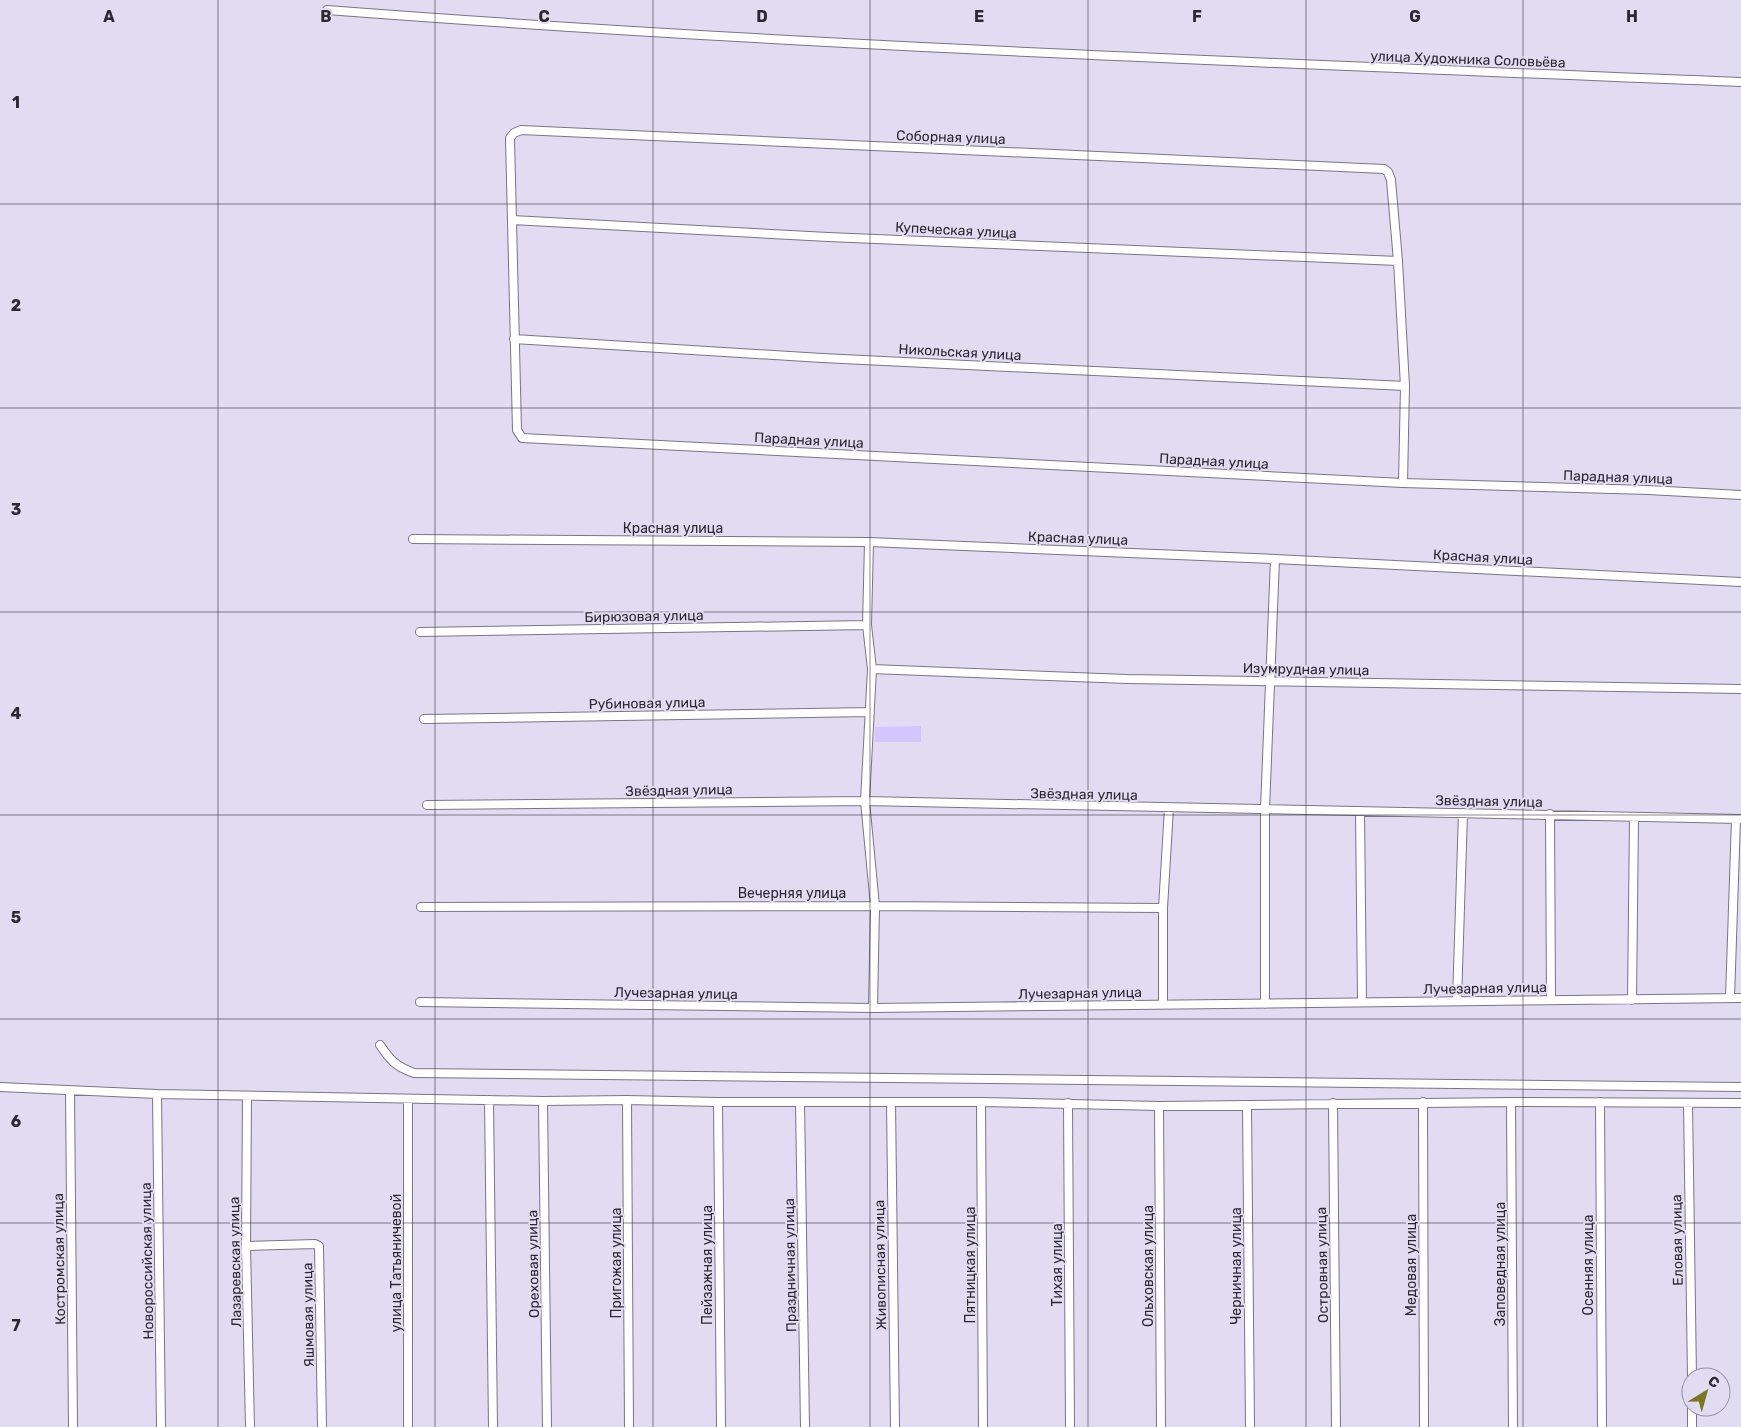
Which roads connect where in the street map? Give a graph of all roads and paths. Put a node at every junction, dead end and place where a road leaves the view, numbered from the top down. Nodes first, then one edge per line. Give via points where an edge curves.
1 (327, 10) dead end
2 (1741, 82) edge
3 (514, 133) joint
4 (512, 220) junction
5 (1398, 261) junction
6 (514, 339) junction
7 (1405, 386) junction
8 (1403, 482) junction
9 (1741, 495) edge
10 (413, 538) dead end
11 (869, 542) junction
12 (1274, 559) junction
13 (1741, 582) edge
14 (867, 625) junction
15 (420, 632) dead end
16 (872, 669) junction
17 (1269, 681) junction
18 (1741, 689) edge
19 (870, 712) junction
20 (424, 719) dead end
21 (865, 801) junction
22 (427, 805) dead end
23 (1169, 808) junction
24 (1265, 809) junction
25 (1360, 811) junction
26 (1462, 812) junction
27 (1550, 814) junction
28 (1634, 817) junction
29 (1738, 819) edge
30 (874, 906) junction
31 (421, 907) dead end
32 (1163, 908) junction
33 (1730, 998) junction
34 (1741, 998) edge
35 (1551, 1000) junction
36 (1632, 1000) junction
37 (1457, 1001) junction
38 (420, 1002) dead end
39 (1362, 1002) junction
40 (1163, 1004) junction
41 (1265, 1004) junction
42 (873, 1008) junction
43 (380, 1045) dead end
44 (0, 1087) edge
45 (1741, 1088) edge
46 (70, 1090) junction
47 (157, 1094) junction
48 (247, 1096) junction
49 (408, 1099) junction
50 (489, 1100) junction
51 (627, 1100) junction
52 (543, 1101) junction
53 (718, 1102) junction
54 (800, 1102) junction
55 (891, 1102) junction
56 (981, 1102) junction
57 (1423, 1102) junction
58 (1511, 1102) junction
59 (1600, 1102) junction
60 (1068, 1103) junction
61 (1333, 1103) junction
62 (1688, 1103) junction
63 (1741, 1104) edge
64 (1247, 1105) junction
65 (1159, 1106) junction
66 (246, 1246) junction
67 (1692, 1367) edge
68 (73, 1427) edge
69 (161, 1427) edge
70 (250, 1427) edge
71 (322, 1427) edge
72 (408, 1427) edge
73 (493, 1427) edge
74 (547, 1427) edge
75 (629, 1427) edge
76 (721, 1427) edge
77 (805, 1427) edge
78 (895, 1427) edge
79 (983, 1427) edge
80 (1070, 1427) edge
81 (1161, 1427) edge
82 (1250, 1427) edge
83 (1336, 1427) edge
84 (1424, 1427) edge
85 (1513, 1427) edge
86 (1602, 1427) edge

1 - 2 street, улица Художника Соловьёва via 543,26 1194,60
3 - 4 street, Парадная улица via 510,138
3 - 5 street, Соборная улица via 521,130 1379,168 1388,172 1391,180
4 - 5 street, Купеческая улица
4 - 6 street, Парадная улица
5 - 7 street
6 - 7 street, Никольская улица
6 - 8 street, Парадная улица via 517,430 525,439
7 - 8 street
8 - 9 street, Парадная улица
10 - 11 street, Красная улица
11 - 12 street, Красная улица
11 - 14 street
12 - 13 street, Красная улица
12 - 17 street
14 - 15 street, Бирюзовая улица
14 - 16 street
16 - 17 street, Изумрудная улица
16 - 19 street
17 - 18 street, Изумрудная улица
17 - 24 street
19 - 20 street, Рубиновая улица
19 - 21 street
21 - 22 street, Звёздная улица
21 - 23 street, Звёздная улица
21 - 30 street
23 - 24 street, Звёздная улица
23 - 32 street
24 - 25 street, Звёздная улица
24 - 41 street
25 - 26 street, Звёздная улица
25 - 39 street
26 - 27 street, Звёздная улица
26 - 37 street
27 - 28 street, Звёздная улица
27 - 35 street
28 - 29 street, Звёздная улица
28 - 36 street
29 - 33 street
30 - 31 street, Вечерняя улица
30 - 32 street, Вечерняя улица
30 - 42 street
32 - 40 street
33 - 34 street, Лучезарная улица
33 - 36 street, Лучезарная улица
35 - 36 street, Лучезарная улица
35 - 37 street, Лучезарная улица
37 - 39 street, Лучезарная улица
38 - 42 street, Лучезарная улица
39 - 41 street, Лучезарная улица
40 - 41 street, Лучезарная улица
40 - 42 street, Лучезарная улица
43 - 45 street via 399,1067 414,1073
44 - 46 street
46 - 47 street
46 - 68 street, Костромская улица
47 - 48 street
47 - 69 street, Новороссийская улица
48 - 49 street
48 - 66 street, Лазаревская улица
49 - 50 street
49 - 72 street, улица Татьяничевой
50 - 52 street
50 - 73 street
51 - 52 street
51 - 53 street
51 - 75 street, Пригожая улица
52 - 74 street, Ореховая улица
53 - 54 street
53 - 76 street, Пейзажная улица
54 - 55 street
54 - 77 street, Праздничная улица
55 - 56 street
55 - 78 street, Живописная улица
56 - 60 street
56 - 79 street, Пятницкая улица
57 - 58 street
57 - 61 street
57 - 84 street, Медовая улица
58 - 59 street
58 - 85 street, Заповедная улица
59 - 62 street
59 - 86 street, Осенняя улица
60 - 65 street
60 - 80 street, Тихая улица
61 - 64 street
61 - 83 street, Островная улица
62 - 63 street
62 - 67 street, Еловая улица
64 - 65 street
64 - 82 street, Черничная улица
65 - 81 street, Ольховская улица
66 - 70 street, Лазаревская улица
66 - 71 street, Яшмовая улица via 319,1246

